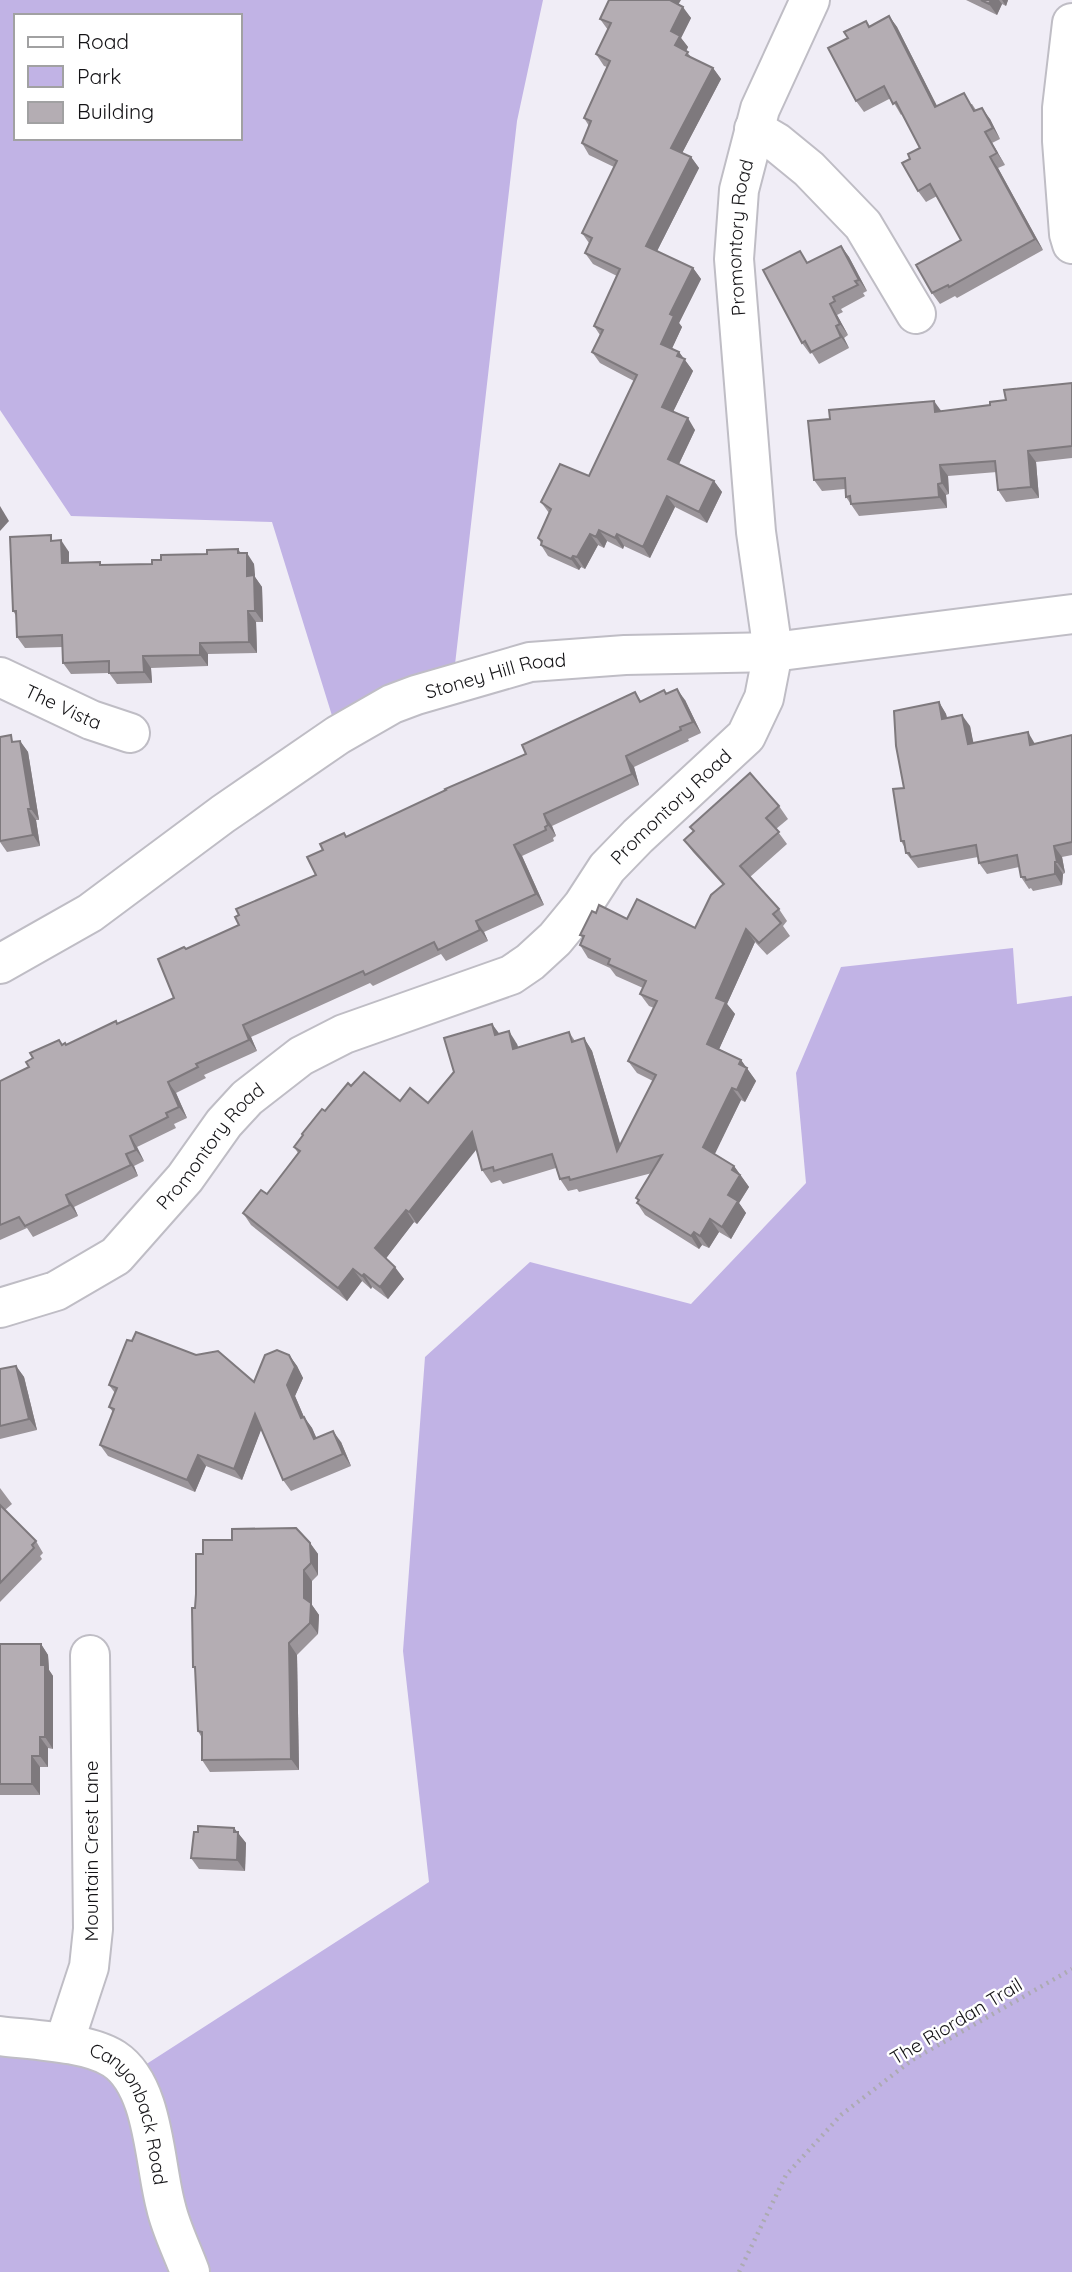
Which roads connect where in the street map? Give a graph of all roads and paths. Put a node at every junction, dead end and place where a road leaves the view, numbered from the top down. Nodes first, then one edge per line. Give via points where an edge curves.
1 (810, 0) edge
2 (1072, 23) edge
3 (754, 129) junction
4 (1071, 237) edge
5 (916, 314) dead end
6 (1072, 614) edge
7 (773, 652) junction
8 (0, 677) edge
9 (130, 733) dead end
10 (0, 964) edge
11 (0, 1308) edge
12 (90, 1655) dead end
13 (1072, 1969) edge
14 (0, 2036) edge
15 (64, 2043) junction
16 (190, 2272) edge
17 (739, 2272) edge

1 - 3 street, Promontory Road
2 - 4 street via 1062,107
3 - 5 street via 809,169 863,225
3 - 7 street, Promontory Road via 739,190 734,259 756,532
6 - 7 street, Stoney Hill Road
7 - 10 street, Stoney Hill Road via 530,662 392,704 291,766 90,913
7 - 11 street, Promontory Road via 764,698 746,736 615,860 555,939 530,962 511,975 344,1034 301,1056 247,1098 116,1256 56,1291
8 - 9 street, The Vista
12 - 15 street, Mountain Crest Lane via 93,1930 89,1967
13 - 17 path, The Riordan Trail via 912,2060 841,2115 786,2175
14 - 15 street, Canyonback Road
15 - 16 street, Canyonback Road via 114,2059 131,2074 149,2118 166,2208

